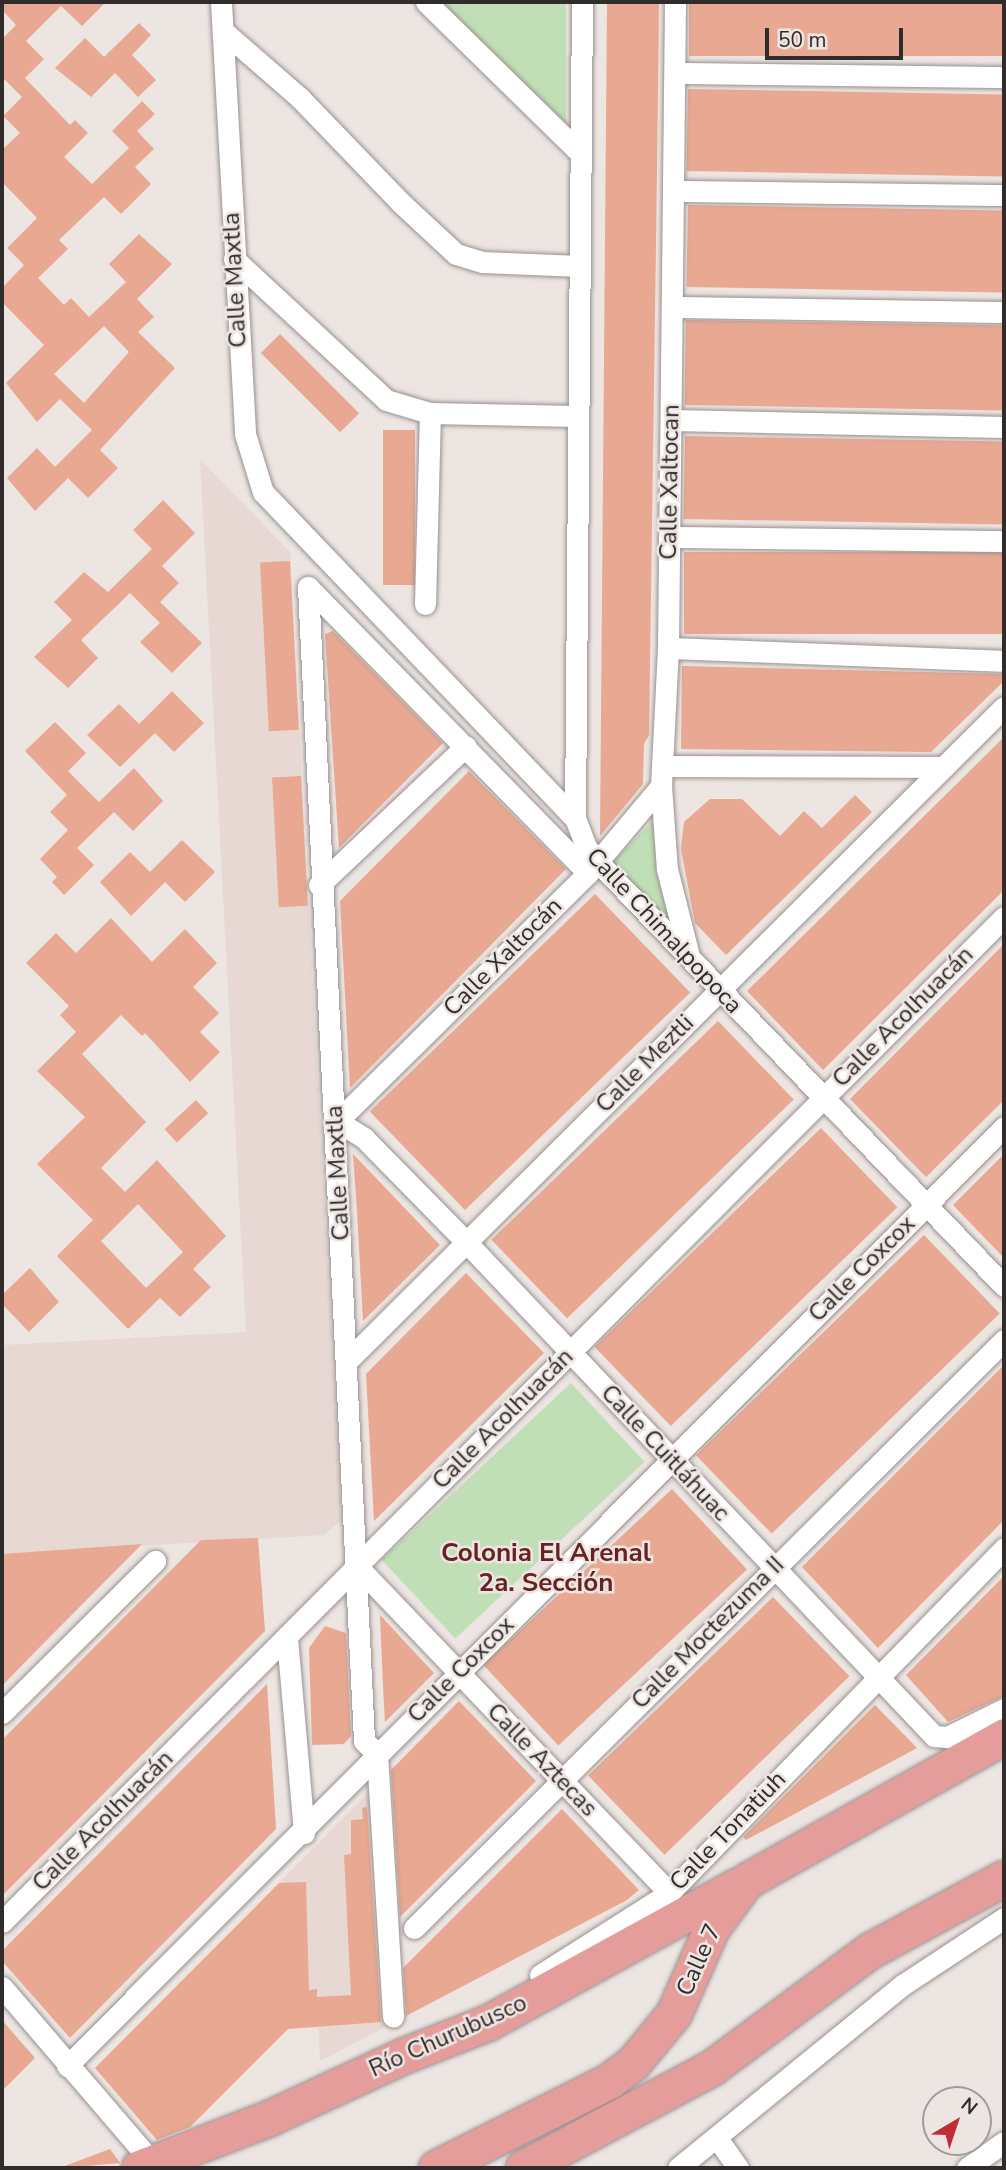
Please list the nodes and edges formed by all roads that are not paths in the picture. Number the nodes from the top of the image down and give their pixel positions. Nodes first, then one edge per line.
1 (221, 2) edge
2 (426, 2) edge
3 (582, 2) edge
4 (675, 2) edge
5 (223, 31) junction
6 (675, 73) junction
7 (1004, 77) edge
8 (580, 152) junction
9 (675, 191) junction
10 (1004, 195) edge
11 (234, 260) junction
12 (580, 266) junction
13 (673, 307) junction
14 (1004, 313) edge
15 (430, 413) junction
16 (576, 416) junction
17 (672, 419) junction
18 (1004, 427) edge
19 (668, 537) junction
20 (306, 538) joint
21 (1004, 541) edge
22 (425, 604) dead end
23 (668, 648) junction
24 (1004, 661) edge
25 (1004, 707) edge
26 (466, 746) junction
27 (944, 768) junction
28 (663, 776) junction
29 (575, 818) junction
30 (593, 867) junction
31 (319, 885) junction
32 (1004, 916) edge
33 (690, 957) junction
34 (718, 990) junction
35 (822, 1098) junction
36 (337, 1121) junction
37 (1004, 1127) edge
38 (926, 1203) junction
39 (468, 1244) junction
40 (1004, 1286) edge
41 (1004, 1340) edge
42 (570, 1352) junction
43 (346, 1362) junction
44 (672, 1462) junction
45 (1004, 1548) edge
46 (155, 1561) dead end
47 (356, 1566) junction
48 (774, 1567) junction
49 (287, 1638) junction
50 (459, 1672) junction
51 (878, 1675) junction
52 (1004, 1709) edge
53 (2, 1713) edge
54 (1004, 1736) edge
55 (377, 1754) junction
56 (562, 1779) junction
57 (304, 1833) junction
58 (1004, 1878) edge
59 (746, 1881) junction
60 (669, 1893) junction
61 (1004, 1918) edge
62 (2, 1922) edge
63 (414, 1928) dead end
64 (2, 1987) edge
65 (393, 2017) dead end
66 (405, 2055) junction
67 (68, 2066) junction
68 (717, 2138) junction
69 (1004, 2142) edge
70 (146, 2166) edge
71 (436, 2168) edge
72 (523, 2168) edge
73 (678, 2168) edge
74 (738, 2168) edge
75 (967, 2168) edge

1 - 5 street, Calle Maxtla
2 - 8 street
3 - 8 street
4 - 6 street, Calle Xaltocan
5 - 11 street, Calle Maxtla
5 - 12 street
6 - 7 street
6 - 9 street, Calle Xaltocan
8 - 12 street
9 - 10 street
9 - 13 street, Calle Xaltocan
11 - 15 street
11 - 20 street, Calle Maxtla
12 - 16 street
13 - 14 street
13 - 17 street, Calle Xaltocan
15 - 16 street
15 - 22 street
16 - 29 street
17 - 18 street
17 - 19 street, Calle Xaltocan
19 - 21 street
19 - 23 street, Calle Xaltocan
20 - 29 street, Calle Chimalpopoca
23 - 24 street
23 - 28 street, Calle Xaltocan
25 - 27 street, Calle Meztli
26 - 30 street
26 - 31 street
26 - 31 street, Calle Maxtla
27 - 28 street
27 - 34 street, Calle Meztli
28 - 30 street, Calle Xaltocán
28 - 33 street, Calle Xaltocan
29 - 30 street, Calle Chimalpopoca
30 - 33 street, Calle Chimalpopoca
30 - 36 street, Calle Xaltocán
31 - 36 street, Calle Maxtla
32 - 35 street, Calle Acolhuacán
33 - 34 street, Calle Chimalpopoca
34 - 35 street, Calle Chimalpopoca
34 - 39 street, Calle Meztli
35 - 38 street, Calle Chimalpopoca
35 - 42 street, Calle Acolhuacán
36 - 39 street, Calle Cuitláhuac
36 - 43 street, Calle Maxtla
37 - 38 street, Calle Coxcox
38 - 40 street, Calle Chimalpopoca
38 - 44 street, Calle Coxcox
39 - 42 street, Calle Cuitláhuac
39 - 43 street, Calle Meztli
41 - 48 street, Calle Moctezuma II
42 - 44 street, Calle Cuitláhuac
42 - 47 street, Calle Acolhuacán
43 - 47 street, Calle Maxtla
44 - 48 street, Calle Cuitláhuac
44 - 50 street, Calle Coxcox
45 - 51 street, Calle Tonatiuh
46 - 53 street
47 - 49 street, Calle Acolhuacán
47 - 50 street, Calle Aztecas
47 - 55 street, Calle Maxtla
48 - 51 street, Calle Cuitláhuac
48 - 56 street, Calle Moctezuma II
49 - 57 street
49 - 62 street, Calle Acolhuacán
50 - 55 street, Calle Coxcox
50 - 56 street, Calle Aztecas
51 - 52 street, Calle Cuitláhuac
51 - 60 street, Calle Tonatiuh
54 - 59 main road, Calle 7
55 - 57 street, Calle Coxcox
55 - 65 street
56 - 60 street, Calle Aztecas
56 - 63 street, Calle Moctezuma II
57 - 67 street, Calle Coxcox
58 - 72 main road
59 - 66 main road, Río Churubusco
59 - 71 main road, Calle 7
60 - 66 street, Calle Tonatiuh
61 - 68 street
64 - 67 street
66 - 70 main road, Río Churubusco
67 - 70 street
68 - 73 street
68 - 74 street
69 - 75 street

